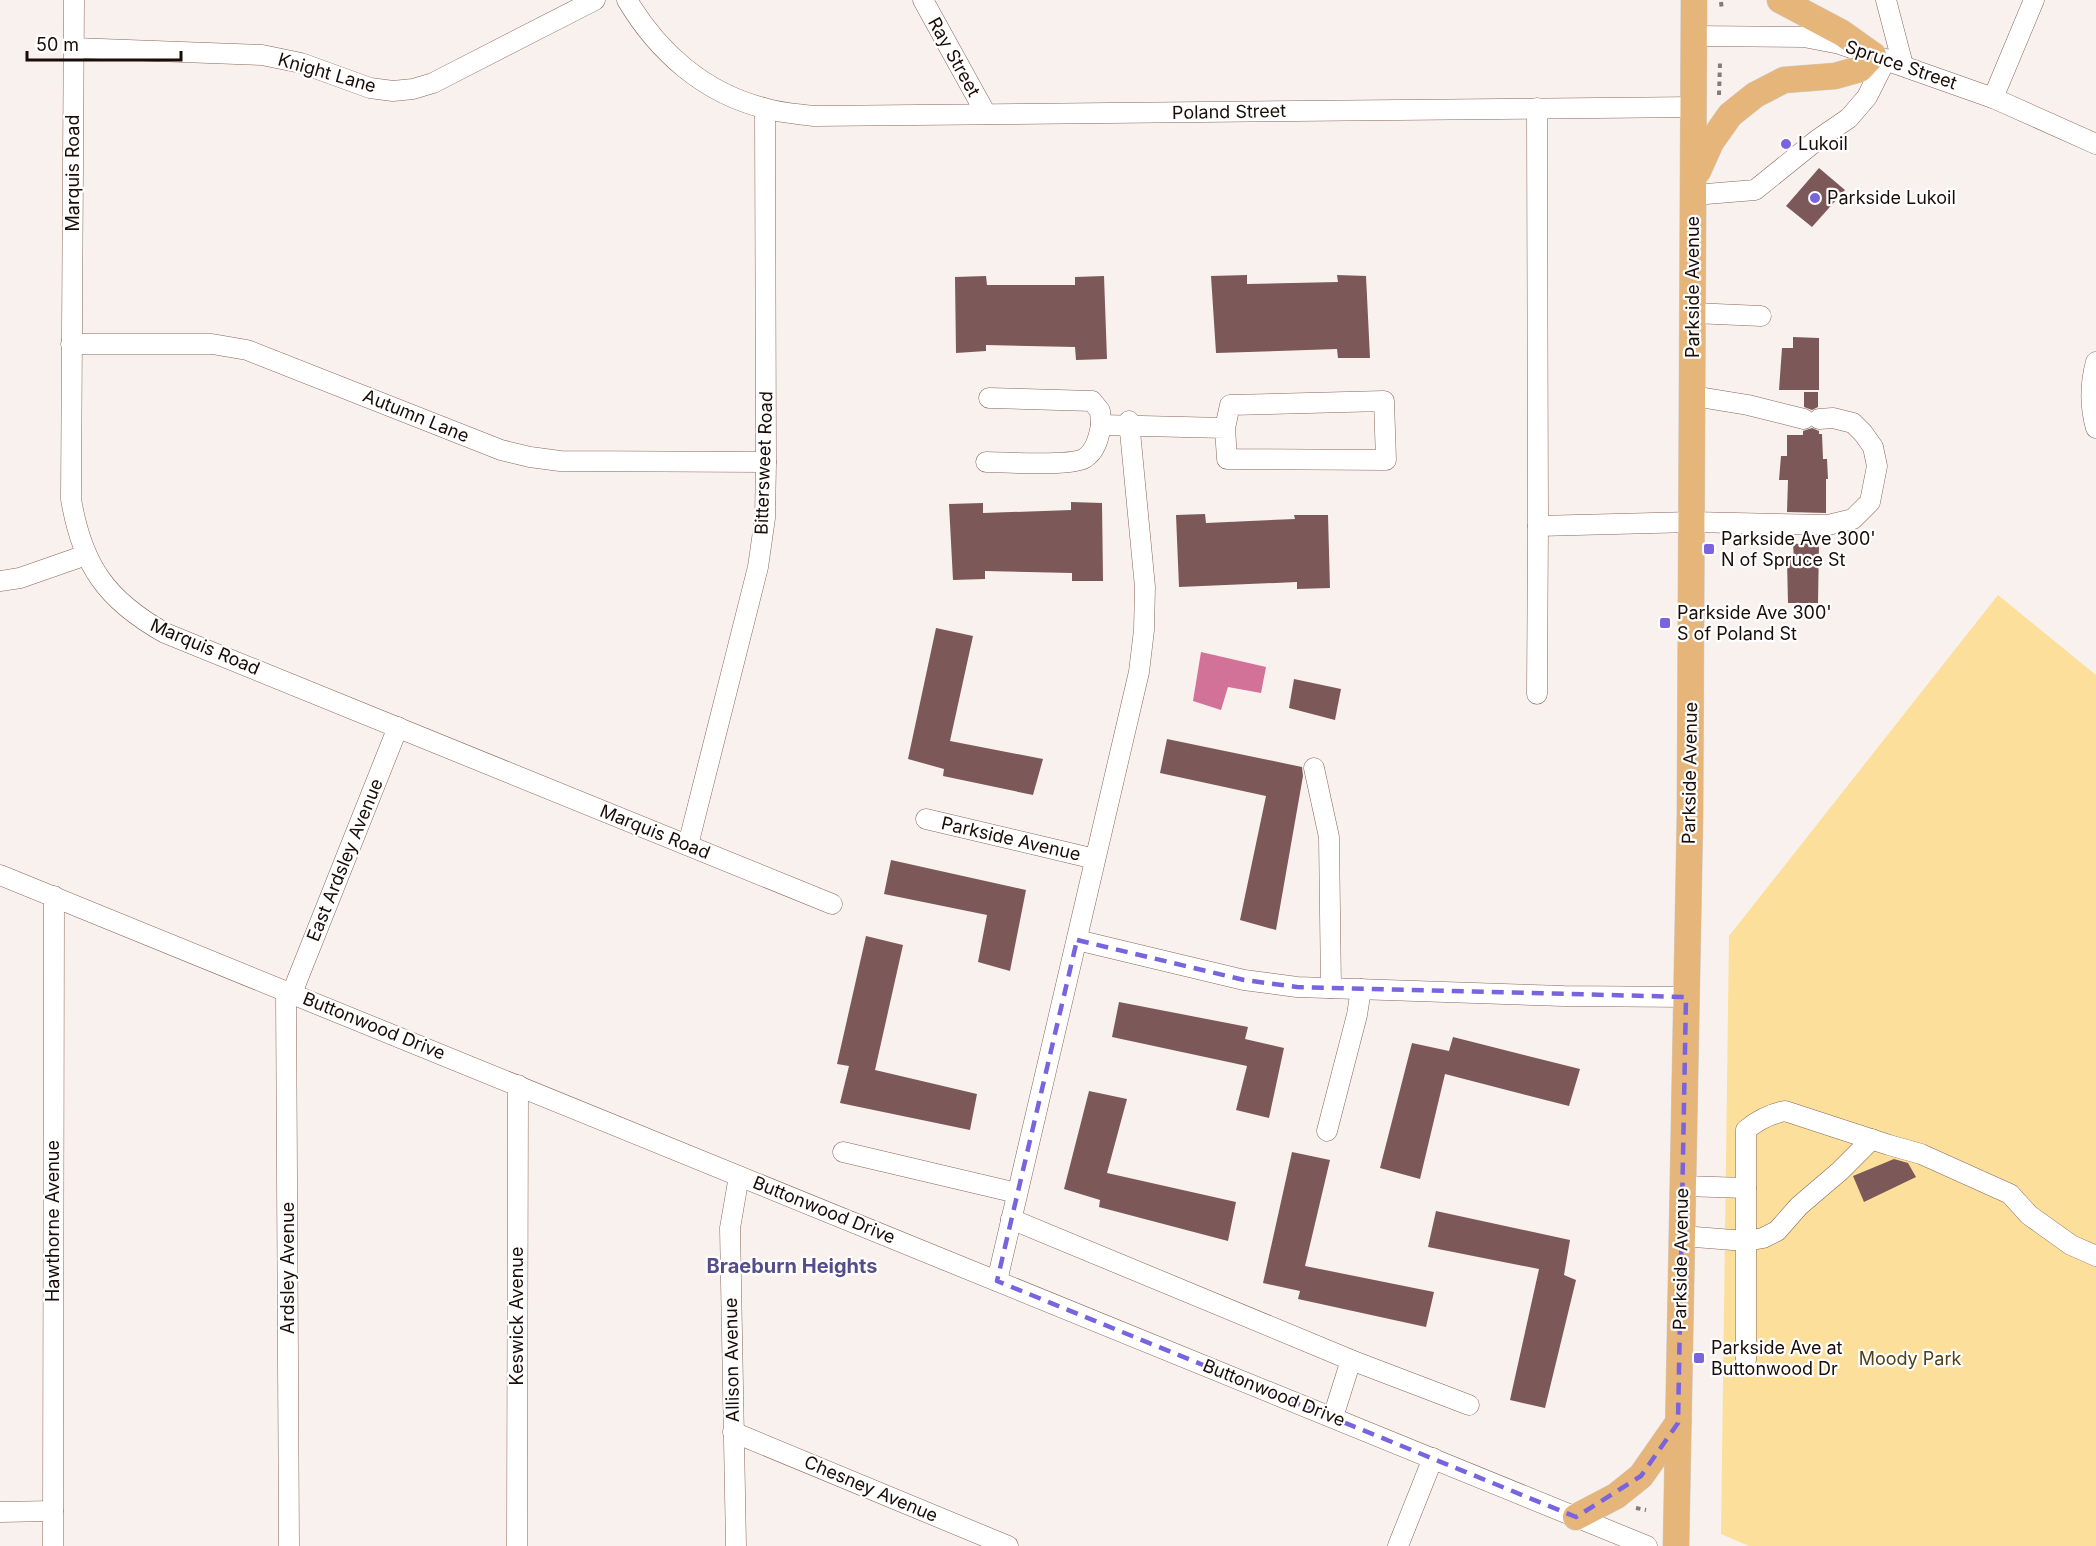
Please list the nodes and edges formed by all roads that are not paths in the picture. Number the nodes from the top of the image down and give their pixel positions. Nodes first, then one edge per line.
1 (74, 0) edge
2 (595, 0) edge
3 (627, 0) edge
4 (923, 0) edge
5 (1694, 0) edge
6 (1780, 0) edge
7 (1886, 0) edge
8 (2034, 0) edge
9 (1694, 36) junction
10 (74, 48) junction
11 (1887, 60) junction
12 (1993, 98) junction
13 (1706, 107) junction
14 (1537, 108) junction
15 (765, 109) junction
16 (986, 114) junction
17 (2096, 144) edge
18 (1694, 187) junction
19 (1693, 313) junction
20 (1761, 316) dead end
21 (71, 344) junction
22 (2096, 362) edge
23 (1693, 396) junction
24 (989, 398) dead end
25 (1130, 424) junction
26 (1101, 425) junction
27 (1225, 428) junction
28 (2096, 428) edge
29 (766, 462) junction
30 (986, 462) dead end
31 (1692, 522) junction
32 (1538, 526) junction
33 (86, 555) junction
34 (0, 581) edge
35 (1537, 694) dead end
36 (398, 727) junction
37 (1314, 768) dead end
38 (926, 819) dead end
39 (688, 845) junction
40 (1095, 859) junction
41 (0, 874) edge
42 (54, 896) junction
43 (832, 904) dead end
44 (1077, 940) junction
45 (1331, 988) junction
46 (1361, 989) junction
47 (289, 992) junction
48 (1686, 997) junction
49 (518, 1085) junction
50 (1327, 1131) dead end
51 (1872, 1139) junction
52 (843, 1152) dead end
53 (739, 1176) junction
54 (1683, 1186) junction
55 (1746, 1188) junction
56 (1017, 1193) junction
57 (1011, 1219) junction
58 (1682, 1236) junction
59 (1746, 1241) junction
60 (2096, 1256) edge
61 (997, 1281) junction
62 (1351, 1360) junction
63 (1746, 1360) dead end
64 (1469, 1405) dead end
65 (1333, 1417) junction
66 (1678, 1424) junction
67 (734, 1432) junction
68 (1433, 1458) junction
69 (53, 1511) junction
70 (0, 1512) edge
71 (1576, 1517) junction
72 (970, 1538) edge
73 (53, 1546) edge
74 (289, 1546) edge
75 (517, 1546) edge
76 (736, 1546) edge
77 (1008, 1546) edge
78 (1398, 1546) edge
79 (1647, 1546) edge
80 (1676, 1546) edge

1 - 10 street, Marquis Road
2 - 10 street, Knight Lane
3 - 15 street, Poland Street
4 - 16 street, Ray Street
5 - 9 main road, Parkside Avenue
6 - 11 main road
7 - 11 street
8 - 12 street
9 - 11 street, Spruce Street
9 - 13 main road, Parkside Avenue
10 - 21 street, Marquis Road
11 - 12 street, Spruce Street
11 - 18 street
11 - 18 main road
12 - 17 street, Spruce Street
13 - 14 street, Poland Street
13 - 18 main road, Parkside Avenue
14 - 16 street, Poland Street
14 - 32 street
15 - 16 street, Poland Street
15 - 29 street, Bittersweet Road
18 - 19 main road, Parkside Avenue
19 - 20 street
19 - 23 main road, Parkside Avenue
21 - 29 street, Autumn Lane
21 - 33 street, Marquis Road
22 - 28 street
23 - 31 main road, Parkside Avenue
23 - 31 street
24 - 26 street
25 - 26 street
25 - 27 street
25 - 40 street
26 - 30 street
27 - 27 street
29 - 39 street, Bittersweet Road
31 - 32 street
31 - 48 main road, Parkside Avenue
32 - 35 street
33 - 34 street
33 - 36 street, Marquis Road
36 - 39 street, Marquis Road
36 - 47 street, East Ardsley Avenue
37 - 45 street
38 - 40 street, Parkside Avenue
39 - 43 street, Marquis Road
40 - 44 street
41 - 42 street, Buttonwood Drive
42 - 47 street, Buttonwood Drive
42 - 69 street, Hawthorne Avenue
44 - 45 street
44 - 56 street
45 - 46 street
46 - 48 street
46 - 50 street
47 - 49 street, Buttonwood Drive
47 - 74 street, Ardsley Avenue
48 - 54 main road, Parkside Avenue
49 - 53 street, Buttonwood Drive
49 - 75 street, Keswick Avenue
51 - 55 street
51 - 59 street
51 - 60 street
52 - 56 street
53 - 61 street, Buttonwood Drive
53 - 67 street, Allison Avenue
54 - 55 street
54 - 58 main road, Parkside Avenue
55 - 59 street
56 - 57 street
57 - 61 street
57 - 62 street
58 - 59 street
58 - 66 main road, Parkside Avenue
59 - 63 street
61 - 65 street, Buttonwood Drive
62 - 64 street
62 - 65 street
65 - 68 street, Buttonwood Drive
66 - 71 main road
66 - 80 main road, Parkside Avenue
67 - 72 street, Chesney Avenue
67 - 76 street, Allison Avenue
68 - 71 street, Buttonwood Drive
68 - 78 street
69 - 70 street
69 - 73 street, Hawthorne Avenue
71 - 79 street, Buttonwood Drive
72 - 77 street, Chesney Avenue

